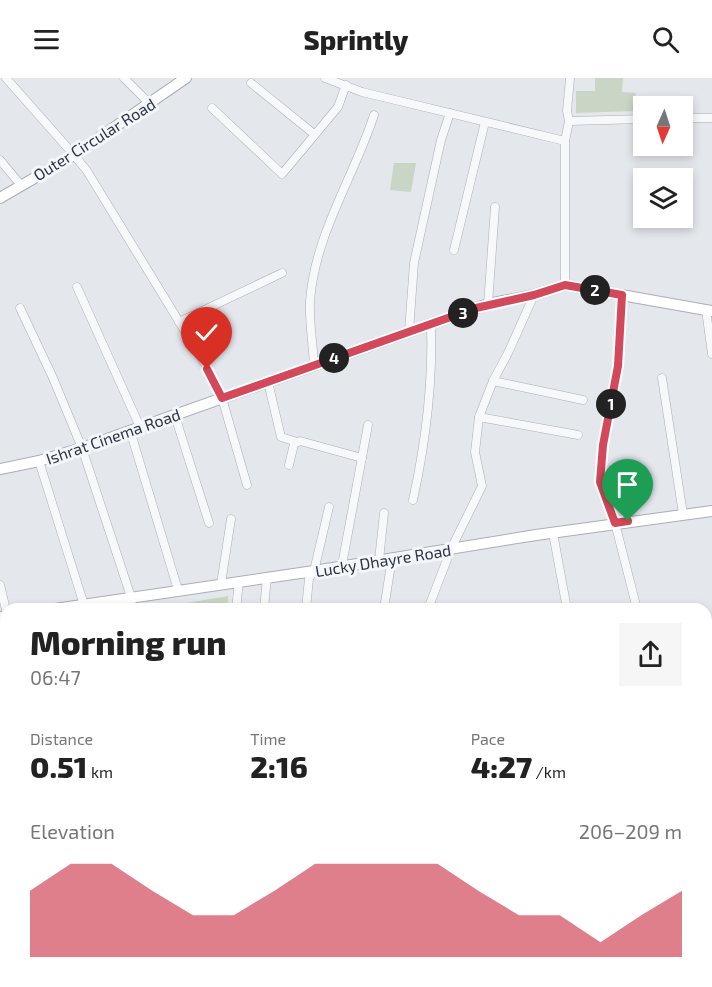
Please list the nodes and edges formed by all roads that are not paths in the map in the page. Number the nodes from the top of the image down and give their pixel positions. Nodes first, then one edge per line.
1 (6, 78) edge
2 (124, 78) edge
3 (186, 78) edge
4 (325, 78) edge
5 (570, 78) edge
6 (251, 83) dead end
7 (346, 85) junction
8 (150, 104) junction
9 (212, 108) dead end
10 (450, 113) junction
11 (374, 115) dead end
12 (693, 118) edge
13 (712, 118) edge
14 (633, 119) edge
15 (569, 121) junction
16 (485, 122) junction
17 (314, 134) junction
18 (565, 141) junction
19 (74, 155) junction
20 (0, 160) edge
21 (20, 184) junction
22 (0, 198) edge
23 (495, 207) dead end
24 (454, 250) dead end
25 (282, 273) dead end
26 (565, 285) junction
27 (76, 287) dead end
28 (534, 295) junction
29 (622, 295) junction
30 (488, 304) junction
31 (21, 308) dead end
32 (709, 311) edge
33 (179, 322) junction
34 (430, 324) junction
35 (409, 332) junction
36 (712, 354) edge
37 (314, 365) junction
38 (662, 378) dead end
39 (493, 381) junction
40 (268, 382) junction
41 (222, 398) junction
42 (583, 400) dead end
43 (175, 416) junction
44 (479, 417) junction
45 (368, 425) dead end
46 (135, 429) junction
47 (578, 435) dead end
48 (297, 442) junction
49 (82, 448) junction
50 (362, 458) junction
51 (39, 461) junction
52 (289, 465) dead end
53 (0, 469) edge
54 (248, 485) dead end
55 (413, 500) dead end
56 (329, 507) dead end
57 (712, 511) edge
58 (384, 513) dead end
59 (683, 514) junction
60 (231, 519) dead end
61 (209, 523) dead end
62 (615, 523) junction
63 (552, 532) junction
64 (452, 549) junction
65 (392, 558) junction
66 (379, 560) junction
67 (342, 565) junction
68 (314, 571) junction
69 (267, 577) junction
70 (239, 581) junction
71 (221, 584) junction
72 (0, 585) edge
73 (178, 590) junction
74 (4, 603) edge
75 (84, 603) edge
76 (132, 603) edge
77 (237, 603) edge
78 (265, 603) edge
79 (307, 603) edge
80 (385, 603) edge
81 (430, 603) edge
82 (566, 603) edge
83 (635, 603) edge

1 - 19 street
2 - 8 street
3 - 8 main road, Outer Circular Road
4 - 7 street
5 - 15 street
6 - 17 street
7 - 10 street
7 - 17 street
8 - 19 main road, Outer Circular Road
9 - 17 street
10 - 16 street
10 - 35 street
11 - 37 street
12 - 13 street
14 - 15 street
15 - 18 street
16 - 18 street
16 - 24 street
18 - 26 street
19 - 21 main road, Outer Circular Road
19 - 33 street
20 - 21 street
21 - 22 main road, Outer Circular Road
23 - 30 street
25 - 33 street
26 - 28 main road, Ishrat Cinema Road
26 - 29 main road
27 - 46 street
28 - 30 main road, Ishrat Cinema Road
28 - 39 street
29 - 32 main road
29 - 62 street
30 - 34 main road, Ishrat Cinema Road
31 - 49 street
32 - 36 street
33 - 41 street
34 - 35 main road, Ishrat Cinema Road
34 - 55 street
35 - 37 main road, Ishrat Cinema Road
37 - 40 main road, Ishrat Cinema Road
38 - 59 street
39 - 42 street
39 - 44 street
40 - 41 main road, Ishrat Cinema Road
40 - 48 street
41 - 43 main road, Ishrat Cinema Road
41 - 54 street
43 - 46 main road, Ishrat Cinema Road
43 - 61 street
44 - 47 street
44 - 64 street
45 - 50 street
46 - 49 main road, Ishrat Cinema Road
46 - 73 street
48 - 50 street
48 - 52 street
49 - 51 main road, Ishrat Cinema Road
49 - 76 street
50 - 67 street
51 - 53 main road, Ishrat Cinema Road
51 - 75 street
56 - 68 street
57 - 59 main road, Lucky Dhayre Road
58 - 66 street
59 - 62 main road, Lucky Dhayre Road
60 - 71 street
62 - 63 main road, Lucky Dhayre Road
62 - 83 street
63 - 64 main road, Lucky Dhayre Road
63 - 82 street
64 - 65 main road, Lucky Dhayre Road
64 - 81 street
65 - 66 main road, Lucky Dhayre Road
65 - 80 street
66 - 67 main road, Lucky Dhayre Road
67 - 68 main road, Lucky Dhayre Road
68 - 69 main road, Lucky Dhayre Road
68 - 79 street
69 - 70 main road, Lucky Dhayre Road
69 - 78 street
70 - 71 main road, Lucky Dhayre Road
70 - 77 street
71 - 73 main road, Lucky Dhayre Road
72 - 74 street
73 - 76 main road, Lucky Dhayre Road

